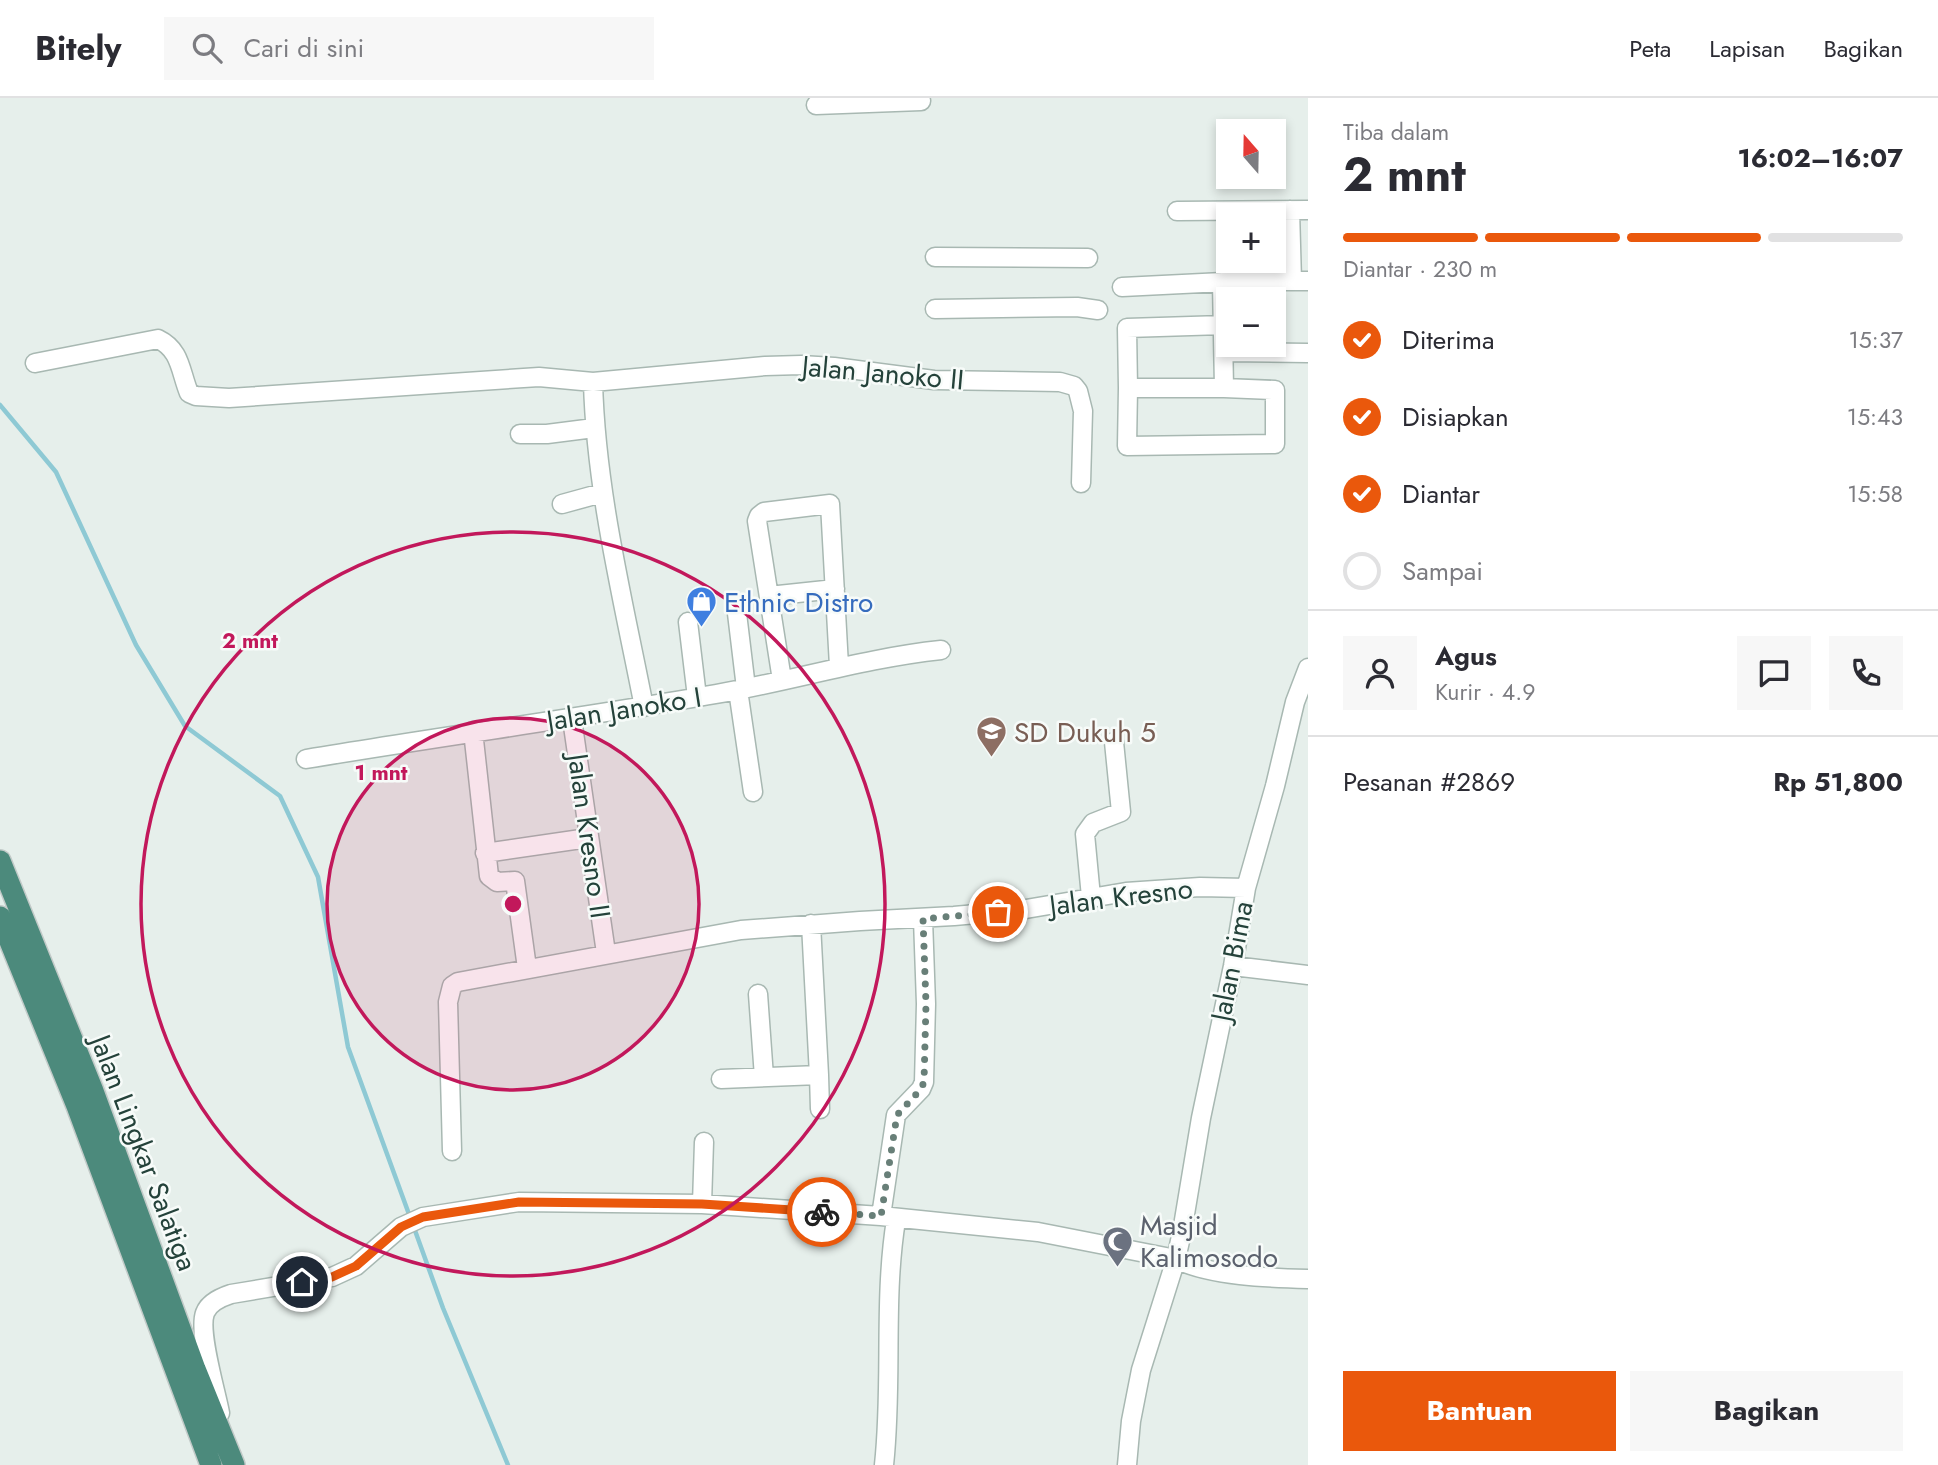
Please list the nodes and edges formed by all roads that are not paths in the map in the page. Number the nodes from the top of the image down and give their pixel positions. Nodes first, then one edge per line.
1 (921, 101) dead end
2 (816, 105) dead end
3 (1299, 210) edge
4 (1177, 211) dead end
5 (935, 257) dead end
6 (1088, 258) dead end
7 (1300, 281) edge
8 (1222, 282) junction
9 (1122, 287) dead end
10 (1222, 287) edge
11 (935, 309) dead end
12 (1098, 310) dead end
13 (1216, 325) edge
14 (1286, 353) edge
15 (1308, 353) edge
16 (1224, 357) edge
17 (35, 363) dead end
18 (593, 382) junction
19 (1128, 388) junction
20 (1224, 388) junction
21 (594, 428) junction
22 (520, 434) dead end
23 (1081, 483) dead end
24 (602, 494) junction
25 (562, 504) dead end
26 (835, 589) junction
27 (769, 596) junction
28 (736, 605) dead end
29 (688, 622) dead end
30 (941, 650) dead end
31 (839, 666) junction
32 (1308, 668) edge
33 (782, 680) junction
34 (742, 689) junction
35 (697, 697) junction
36 (644, 707) junction
37 (572, 719) junction
38 (1299, 724) edge
39 (473, 731) junction
40 (1114, 741) dead end
41 (306, 759) dead end
42 (753, 792) dead end
43 (588, 838) junction
44 (485, 853) junction
45 (0, 861) edge
46 (1246, 888) junction
47 (1091, 897) junction
48 (0, 917) edge
49 (923, 919) junction
50 (811, 924) junction
51 (606, 953) junction
52 (1233, 966) junction
53 (527, 968) junction
54 (1308, 975) edge
55 (758, 994) dead end
56 (819, 1075) junction
57 (764, 1077) junction
58 (721, 1079) dead end
59 (820, 1109) dead end
60 (704, 1142) dead end
61 (452, 1151) dead end
62 (702, 1204) junction
63 (889, 1218) junction
64 (1176, 1259) junction
65 (1308, 1279) edge
66 (212, 1450) edge
67 (234, 1465) edge
68 (884, 1465) edge
69 (1127, 1465) edge

1 - 2 street
3 - 4 street
3 - 7 street
5 - 6 street
7 - 8 street
8 - 9 street
8 - 10 street
11 - 12 street
13 - 19 street
14 - 15 street
16 - 20 street
17 - 18 street
18 - 21 street
18 - 23 street, Jalan Janoko II
19 - 20 street
19 - 20 street
21 - 22 street
21 - 24 street
24 - 25 street
24 - 36 street
26 - 27 street
26 - 27 street
26 - 31 street
27 - 33 street
28 - 34 street
29 - 35 street
30 - 31 street, Jalan Janoko I
31 - 33 street, Jalan Janoko I
32 - 38 street, Jalan Bima
33 - 34 street, Jalan Janoko I
34 - 35 street, Jalan Janoko I
34 - 42 street
35 - 36 street, Jalan Janoko I
36 - 37 street, Jalan Janoko I
37 - 39 street, Jalan Janoko I
37 - 43 street, Jalan Kresno II
38 - 46 street, Jalan Bima
39 - 41 street, Jalan Janoko I
39 - 44 street
40 - 47 street
43 - 44 street
43 - 51 street, Jalan Kresno II
44 - 53 street
45 - 66 highway, Jalan Lingkar Salatiga
46 - 47 street, Jalan Kresno
46 - 52 street, Jalan Bima
47 - 49 street, Jalan Kresno
48 - 66 highway, Jalan Lingkar Salatiga
49 - 50 street, Jalan Kresno
49 - 63 street
50 - 51 street, Jalan Kresno
50 - 56 street
51 - 53 street, Jalan Kresno
52 - 54 street
52 - 64 street, Jalan Bima
53 - 61 street, Jalan Kresno
55 - 57 street
56 - 57 street
56 - 59 street
57 - 58 street
60 - 62 street
62 - 63 street
62 - 66 street
63 - 64 street
63 - 68 street
64 - 65 street
64 - 69 street, Jalan Bima
66 - 67 highway, Jalan Lingkar Salatiga

